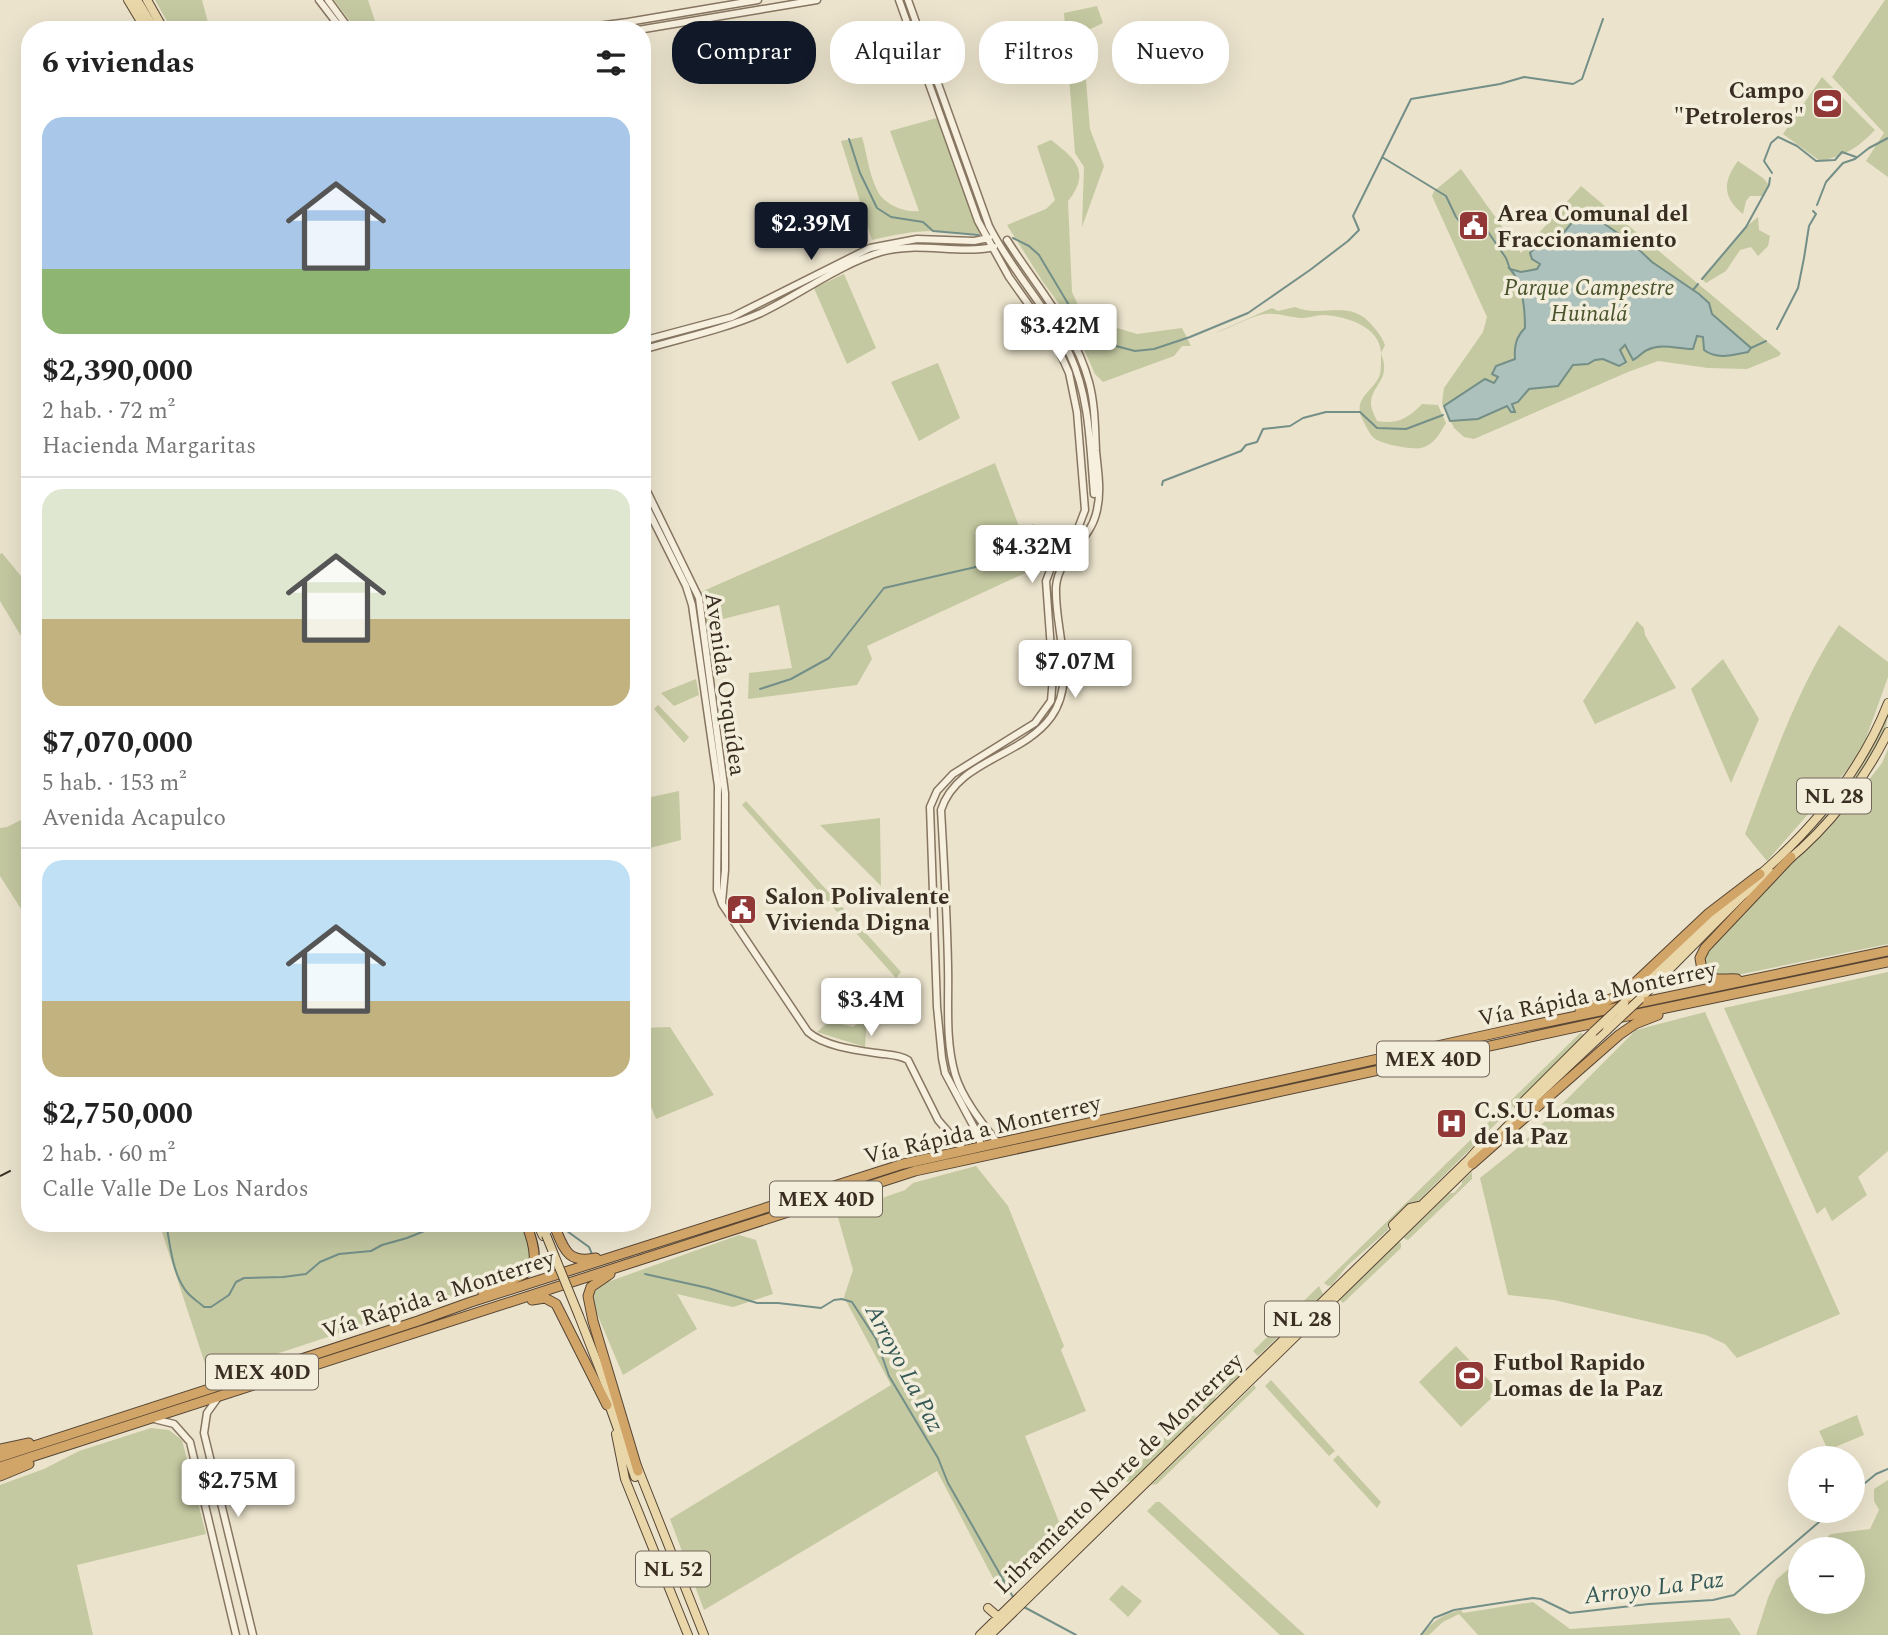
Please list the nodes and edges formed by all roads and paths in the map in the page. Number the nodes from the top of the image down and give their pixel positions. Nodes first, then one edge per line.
1 (128, 0) edge
2 (137, 0) edge
3 (150, 0) edge
4 (319, 0) edge
5 (328, 0) edge
6 (758, 0) edge
7 (817, 0) edge
8 (899, 0) edge
9 (908, 0) edge
10 (141, 21) edge
11 (150, 21) edge
12 (162, 21) edge
13 (335, 21) edge
14 (343, 21) edge
15 (634, 21) edge
16 (651, 28) edge
17 (994, 236) junction
18 (986, 240) junction
19 (1007, 240) dead end
20 (999, 245) junction
21 (991, 248) junction
22 (651, 339) edge
23 (651, 348) edge
24 (1094, 494) dead end
25 (651, 499) edge
26 (651, 516) edge
27 (1888, 703) edge
28 (1888, 732) edge
29 (1791, 858) junction
30 (1760, 874) junction
31 (722, 904) junction
32 (1888, 951) edge
33 (1888, 962) edge
34 (1745, 981) junction
35 (1632, 1002) junction
36 (1674, 1007) junction
37 (1514, 1029) junction
38 (985, 1127) junction
39 (976, 1130) junction
40 (997, 1142) junction
41 (981, 1145) junction
42 (963, 1149) junction
43 (1472, 1164) junction
44 (1399, 1231) junction
45 (529, 1232) edge
46 (542, 1232) edge
47 (558, 1232) edge
48 (625, 1253) junction
49 (631, 1264) junction
50 (520, 1299) junction
51 (471, 1301) junction
52 (577, 1317) junction
53 (217, 1399) junction
54 (607, 1405) joint
55 (154, 1419) junction
56 (65, 1436) junction
57 (69, 1446) junction
58 (0, 1448) edge
59 (0, 1457) edge
60 (0, 1467) edge
61 (639, 1471) junction
62 (0, 1476) edge
63 (643, 1525) junction
64 (666, 1539) junction
65 (667, 1555) junction
66 (1019, 1606) junction
67 (998, 1611) junction
68 (682, 1622) junction
69 (700, 1633) edge
70 (236, 1635) edge
71 (253, 1635) edge
72 (688, 1635) edge
73 (981, 1635) edge
74 (988, 1635) edge

1 - 10 main road
2 - 11 main road
3 - 12 main road
4 - 13 street
5 - 14 street
6 - 15 street
7 - 16 street
8 - 18 street
9 - 17 street
17 - 18 street
17 - 20 street
18 - 21 street
18 - 22 street
19 - 38 street
20 - 21 street
20 - 24 street
21 - 23 street
21 - 39 street
25 - 31 street, Avenida Orquídea
26 - 31 street, Avenida Orquídea
27 - 30 main road, Libramiento Norte de Monterrey / NL 28
28 - 29 main road, NL 28
29 - 34 highway
29 - 35 main road, NL 28
30 - 35 main road, Libramiento Norte de Monterrey / NL 28
30 - 37 highway
31 - 42 street, Avenida Orquídea
32 - 34 highway, Vía Rápida a Monterrey / MEX 40D
33 - 36 highway, MEX 40D
34 - 35 highway, Vía Rápida a Monterrey / MEX 40D
35 - 37 highway, Vía Rápida a Monterrey / MEX 40D
35 - 43 main road, bridge
35 - 44 main road, Libramiento Norte de Monterrey / NL 28, bridge
36 - 43 highway
36 - 49 highway, MEX 40D
37 - 40 highway, Vía Rápida a Monterrey / MEX 40D
38 - 39 street
38 - 40 street
39 - 41 street
40 - 41 highway, Vía Rápida a Monterrey / MEX 40D
41 - 42 highway, Vía Rápida a Monterrey / MEX 40D
42 - 48 highway, Vía Rápida a Monterrey / MEX 40D
43 - 44 main road
44 - 66 main road
44 - 67 main road, Libramiento Norte de Monterrey / NL 28
45 - 51 highway
46 - 52 main road, bridge
47 - 48 highway
48 - 51 highway, Vía Rápida a Monterrey / MEX 40D
49 - 50 highway, MEX 40D
49 - 61 highway
50 - 53 highway, MEX 40D
50 - 54 highway
51 - 56 highway, Vía Rápida a Monterrey / MEX 40D
52 - 61 main road
52 - 65 main road, NL 52
53 - 55 highway, MEX 40D
53 - 71 street
54 - 63 main road
55 - 57 highway, MEX 40D
55 - 70 street
56 - 58 highway
56 - 59 highway, MEX 40D
57 - 60 highway, MEX 40D
57 - 62 highway
61 - 64 main road
63 - 65 main road
63 - 68 main road
64 - 65 main road
64 - 69 main road
65 - 69 main road, NL 52
66 - 67 main road
66 - 74 main road
67 - 73 main road, Libramiento Norte de Monterrey / NL 28
67 - 74 main road
68 - 69 main road
68 - 72 main road

